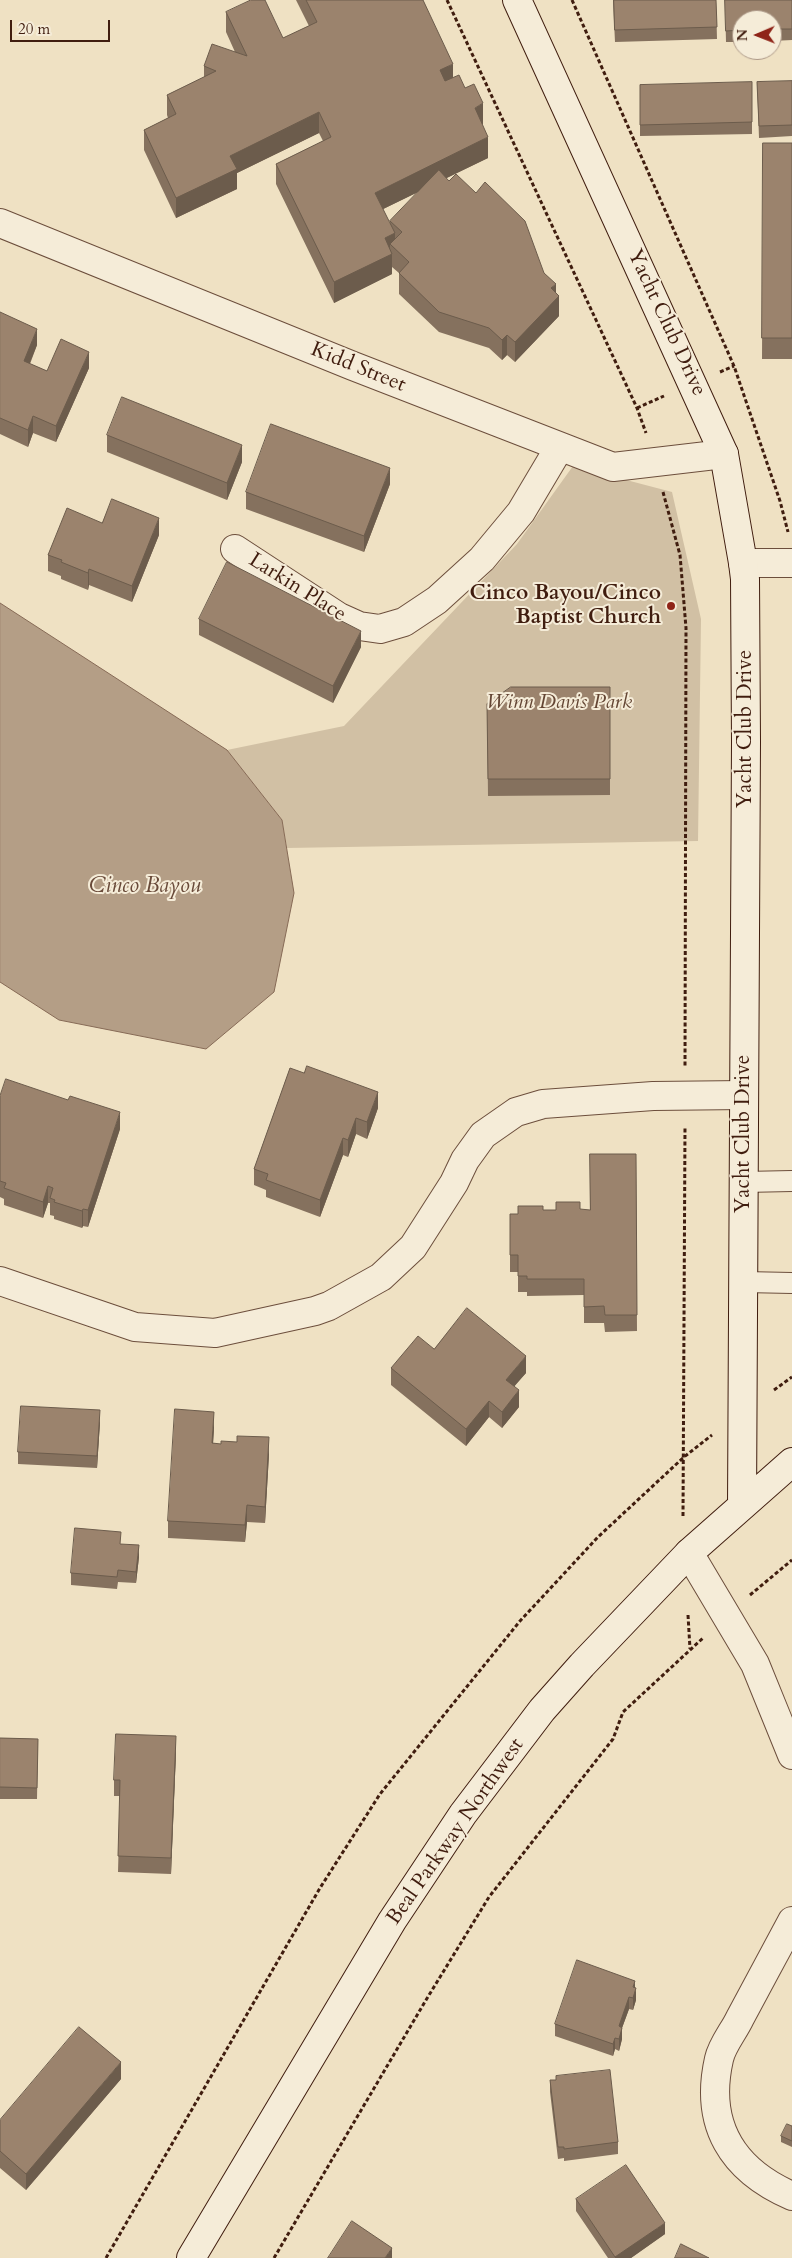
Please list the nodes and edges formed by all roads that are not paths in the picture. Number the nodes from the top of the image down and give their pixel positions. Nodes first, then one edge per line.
1 (517, 0) edge
2 (0, 223) edge
3 (559, 448) junction
4 (724, 454) junction
5 (235, 549) dead end
6 (791, 551) edge
7 (743, 563) junction
8 (744, 1095) junction
9 (792, 1181) edge
10 (744, 1182) junction
11 (0, 1282) edge
12 (744, 1282) junction
13 (792, 1284) edge
14 (792, 1462) edge
15 (742, 1505) junction
16 (686, 1556) junction
17 (792, 1755) edge
18 (792, 1920) edge
19 (792, 2196) edge
20 (191, 2258) edge

1 - 4 street, Yacht Club Drive
2 - 3 street, Kidd Street
3 - 4 street, Kidd Street
3 - 5 street, Larkin Place
4 - 7 street, Yacht Club Drive
6 - 7 street
7 - 8 street, Yacht Club Drive
8 - 10 street, Yacht Club Drive
8 - 11 street
9 - 10 lane
10 - 12 street, Yacht Club Drive
12 - 13 lane
12 - 15 street, Yacht Club Drive
14 - 15 street, Beal Parkway Northwest
15 - 16 street, Beal Parkway Northwest
16 - 17 street
16 - 20 street, Beal Parkway Northwest
18 - 19 street

